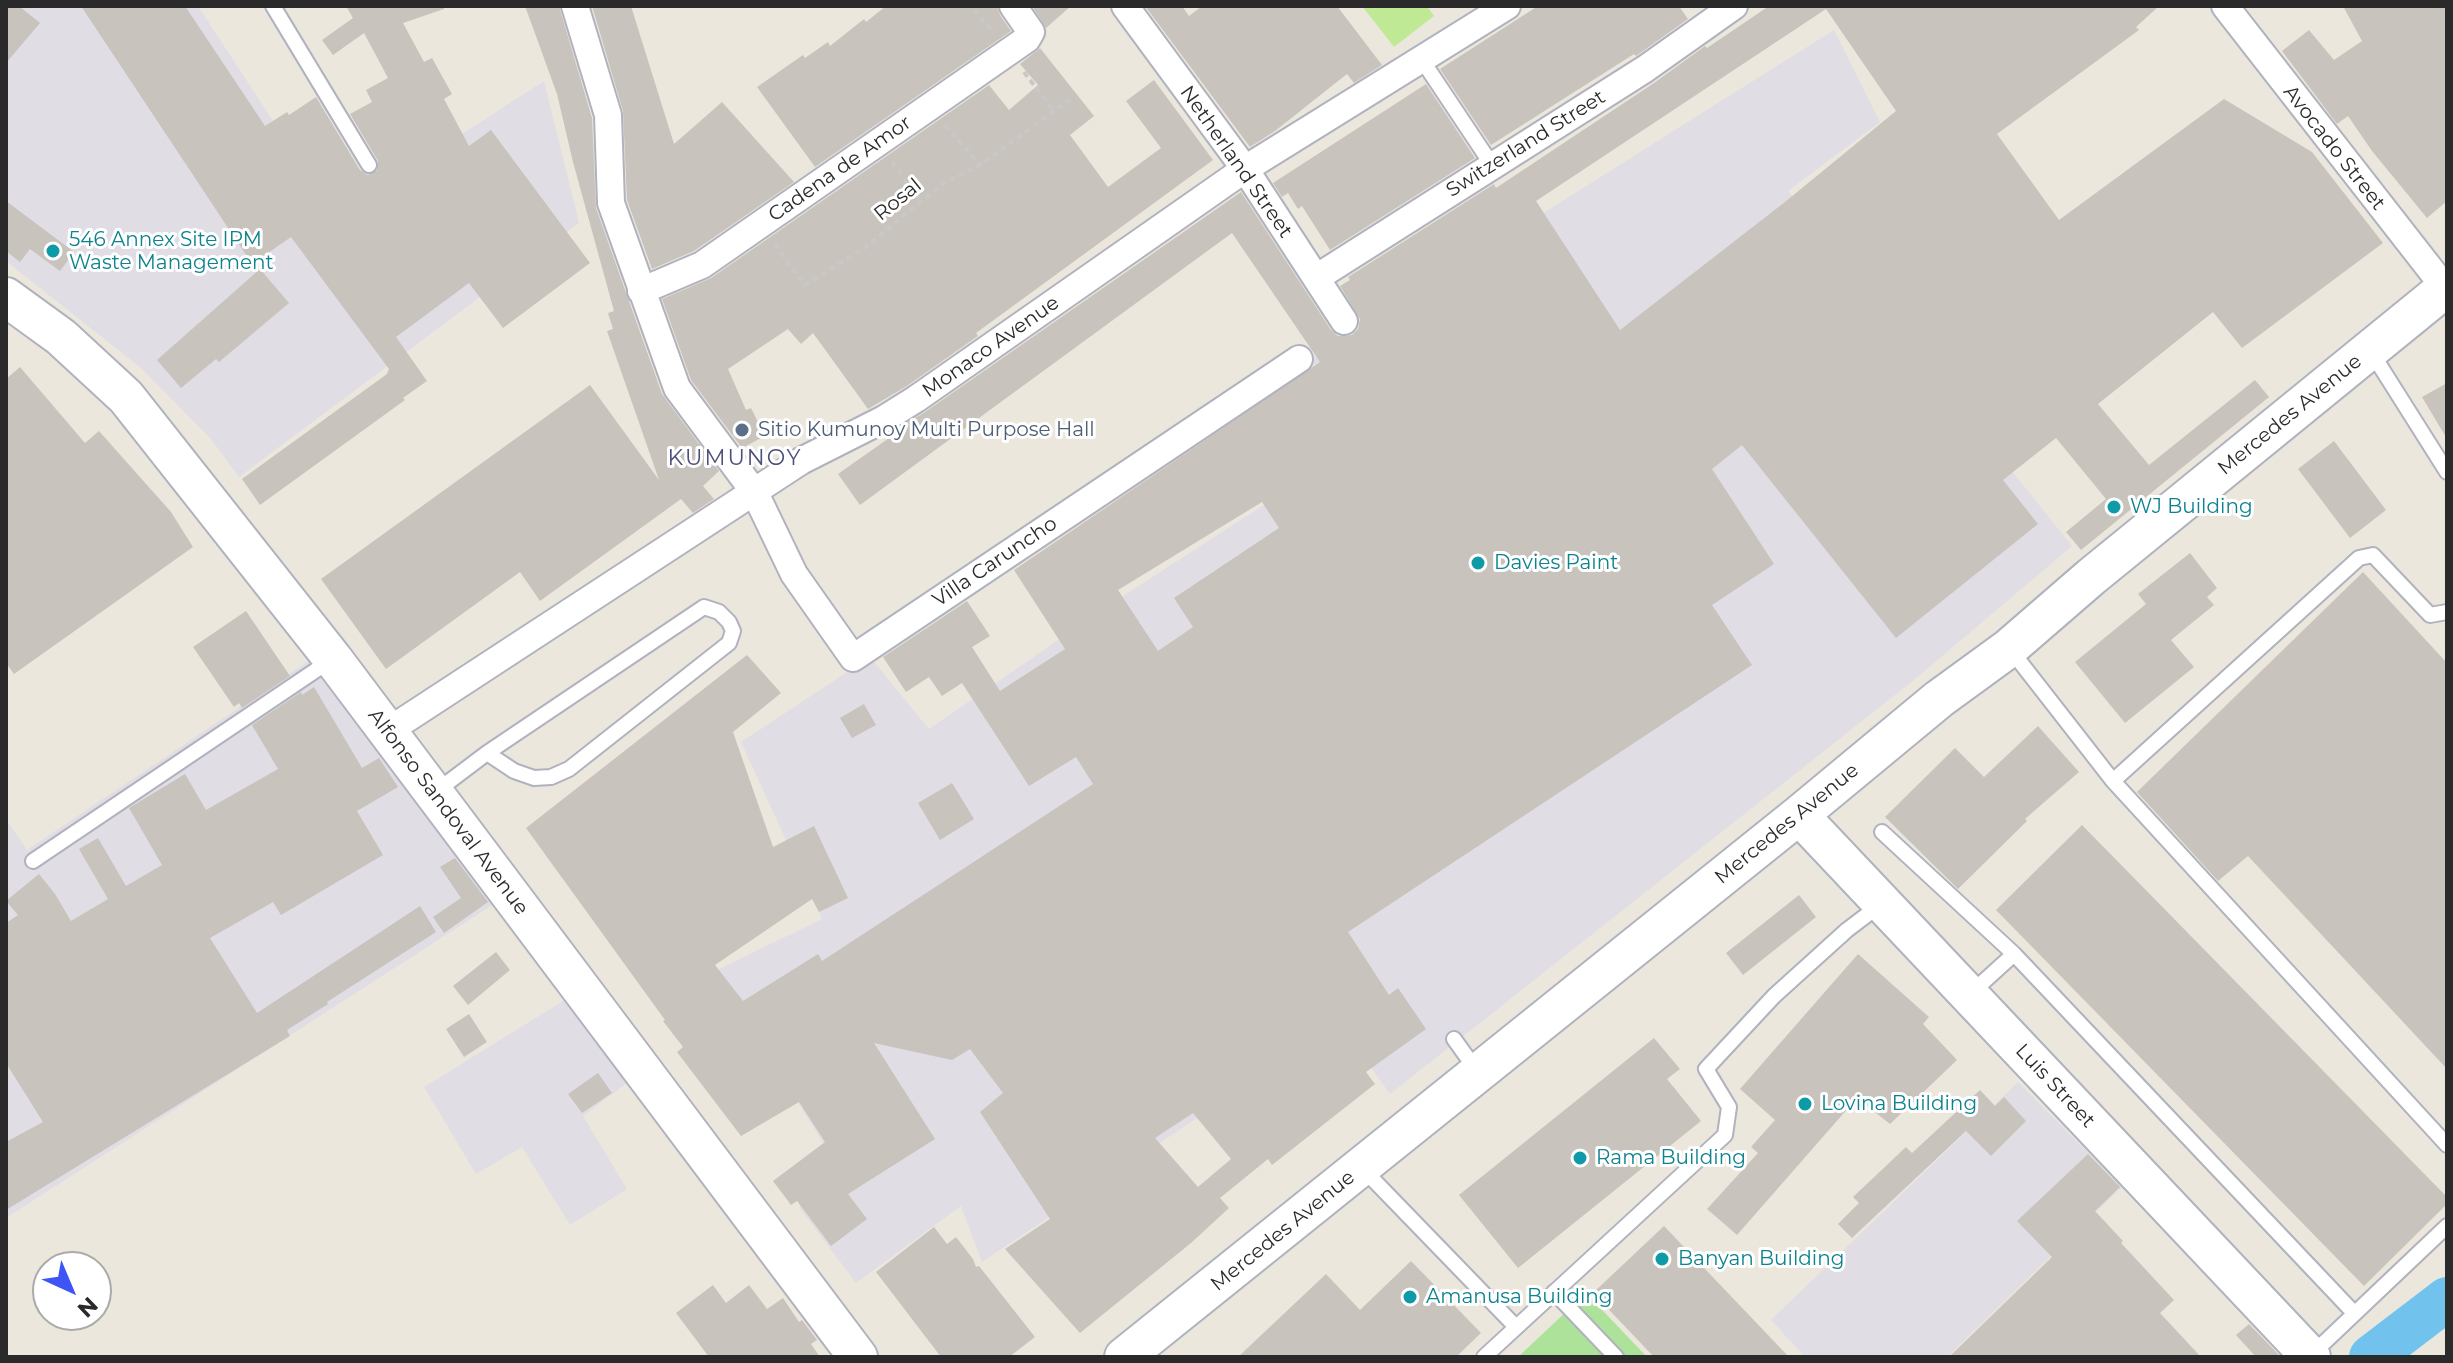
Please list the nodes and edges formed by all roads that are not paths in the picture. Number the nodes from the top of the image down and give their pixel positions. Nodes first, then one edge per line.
1 (273, 6) edge
2 (575, 6) edge
3 (1013, 6) edge
4 (1125, 6) edge
5 (1507, 6) edge
6 (1734, 6) edge
7 (2225, 6) edge
8 (1422, 60) junction
9 (369, 165) dead end
10 (1492, 165) junction
11 (1245, 169) junction
12 (1316, 278) junction
13 (2446, 288) edge
14 (641, 291) junction
15 (6, 297) edge
16 (1344, 321) dead end
17 (2370, 350) junction
18 (1299, 359) dead end
19 (2447, 472) edge
20 (755, 493) junction
21 (2447, 612) edge
22 (2009, 648) junction
23 (333, 659) junction
24 (388, 731) junction
25 (487, 753) junction
26 (2113, 781) junction
27 (434, 793) junction
28 (1799, 815) junction
29 (1882, 832) dead end
30 (33, 861) dead end
31 (1882, 903) junction
32 (2014, 954) junction
33 (1969, 994) junction
34 (1454, 1039) dead end
35 (1478, 1073) junction
36 (2447, 1145) edge
37 (1362, 1167) junction
38 (2447, 1226) edge
39 (1554, 1292) junction
40 (2354, 1313) junction
41 (1516, 1327) junction
42 (858, 1357) edge
43 (1124, 1357) edge
44 (1484, 1357) edge
45 (1616, 1357) edge
46 (2310, 1357) edge

1 - 9 lane
2 - 14 street
3 - 14 street, Cadena de Amor
4 - 11 street, Netherland Street
5 - 8 street, Monaco Avenue
6 - 10 street, Switzerland Street
7 - 13 street, Avocado Street
8 - 10 lane
8 - 11 street, Monaco Avenue
10 - 12 street, Switzerland Street
11 - 12 street, Netherland Street
11 - 20 street, Monaco Avenue
12 - 16 street, Netherland Street
13 - 17 main road, Mercedes Avenue
14 - 20 street
15 - 23 main road, Alfonso Sandoval Avenue
17 - 19 lane
17 - 22 main road, Mercedes Avenue
18 - 20 street, Villa Caruncho
20 - 24 street, Monaco Avenue
21 - 26 lane
22 - 26 lane
22 - 28 main road, Mercedes Avenue
23 - 24 main road, Alfonso Sandoval Avenue
23 - 30 lane
24 - 27 main road, Alfonso Sandoval Avenue
25 - 25 lane
25 - 27 lane
26 - 36 lane
27 - 42 main road, Alfonso Sandoval Avenue
28 - 31 main road, Luis Street
28 - 35 main road, Mercedes Avenue
29 - 32 lane
31 - 33 main road, Luis Street
31 - 39 lane
32 - 33 lane
32 - 40 lane
33 - 46 main road, Luis Street
34 - 35 lane
35 - 37 main road, Mercedes Avenue
37 - 41 lane
37 - 43 main road, Mercedes Avenue
38 - 40 lane
39 - 41 lane
39 - 45 lane
40 - 46 lane
41 - 44 lane

